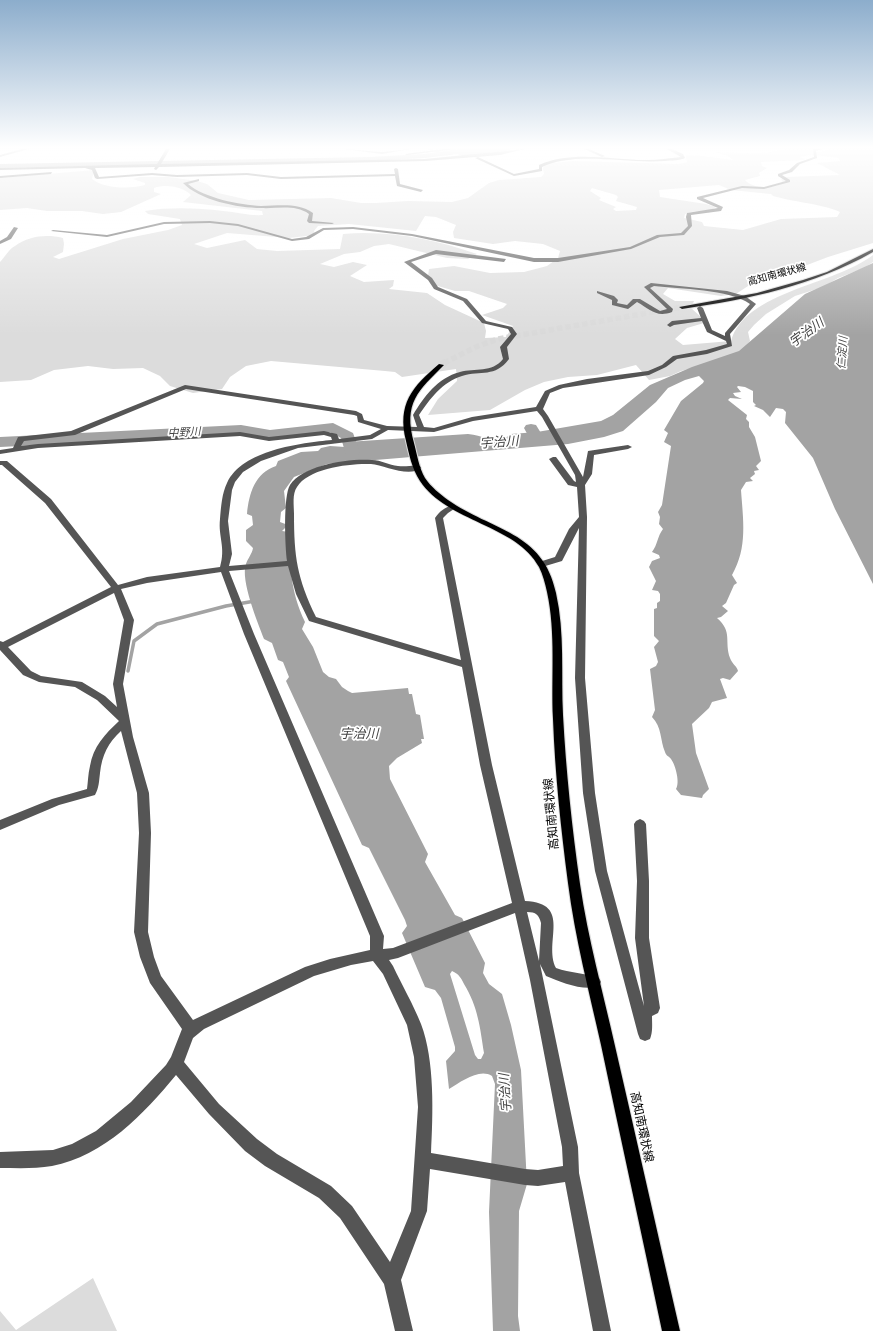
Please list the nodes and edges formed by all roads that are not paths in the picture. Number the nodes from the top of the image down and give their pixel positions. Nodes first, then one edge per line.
1 (307, 211) edge
2 (710, 211) edge
3 (16, 228) dead end
4 (53, 231) dead end
5 (426, 238) junction
6 (0, 243) edge
7 (873, 250) edge
8 (534, 260) junction
9 (599, 292) dead end
10 (743, 297) junction
11 (682, 307) tunnel mouth
12 (700, 308) dead end
13 (704, 319) junction
14 (670, 326) dead end
15 (728, 340) junction
16 (441, 365) tunnel mouth
17 (539, 409) junction
18 (387, 428) junction
19 (421, 429) junction
20 (407, 431) junction
21 (337, 441) junction
22 (628, 447) dead end
23 (16, 449) junction
24 (0, 452) edge
25 (553, 459) dead end
26 (0, 463) edge
27 (416, 464) junction
28 (581, 485) junction
29 (453, 507) junction
30 (583, 516) junction
31 (289, 563) junction
32 (542, 564) junction
33 (226, 569) junction
34 (116, 588) junction
35 (2, 645) edge
36 (467, 665) junction
37 (125, 722) junction
38 (640, 824) dead end
39 (0, 825) edge
40 (519, 906) junction
41 (376, 954) junction
42 (594, 982) junction
43 (191, 1030) junction
44 (176, 1064) junction
45 (0, 1160) edge
46 (425, 1161) junction
47 (571, 1173) junction
48 (392, 1280) junction
49 (404, 1331) edge
50 (602, 1331) edge
51 (671, 1331) edge

1 - 5 street
2 - 8 street
3 - 6 street
4 - 5 street
5 - 8 street
7 - 10 main road, 高知南環状線
8 - 19 street
9 - 10 street
10 - 11 main road, 高知南環状線
10 - 15 street
12 - 13 street
13 - 14 street
13 - 15 street
15 - 17 street
16 - 20 main road, 高知南環状線
17 - 19 street
17 - 28 street
18 - 20 street
18 - 21 street
18 - 23 street
19 - 20 street
20 - 27 main road, 高知南環状線
21 - 23 street
21 - 33 street
22 - 28 street
23 - 24 street
25 - 28 street
26 - 34 street
27 - 29 main road, 高知南環状線
27 - 31 street
28 - 30 street
29 - 32 main road, 高知南環状線
29 - 36 street
30 - 32 street
30 - 38 street
31 - 33 street
31 - 36 street
32 - 42 main road, 高知南環状線
33 - 34 street
33 - 41 street
34 - 35 street
34 - 37 street
35 - 37 street
36 - 40 street
37 - 39 street
37 - 43 street
40 - 41 street
40 - 42 street
40 - 47 street
41 - 43 street
41 - 46 street
42 - 51 main road, 高知南環状線
43 - 44 street
44 - 45 street
44 - 48 street
46 - 47 street
46 - 48 street
47 - 50 street
48 - 49 street

